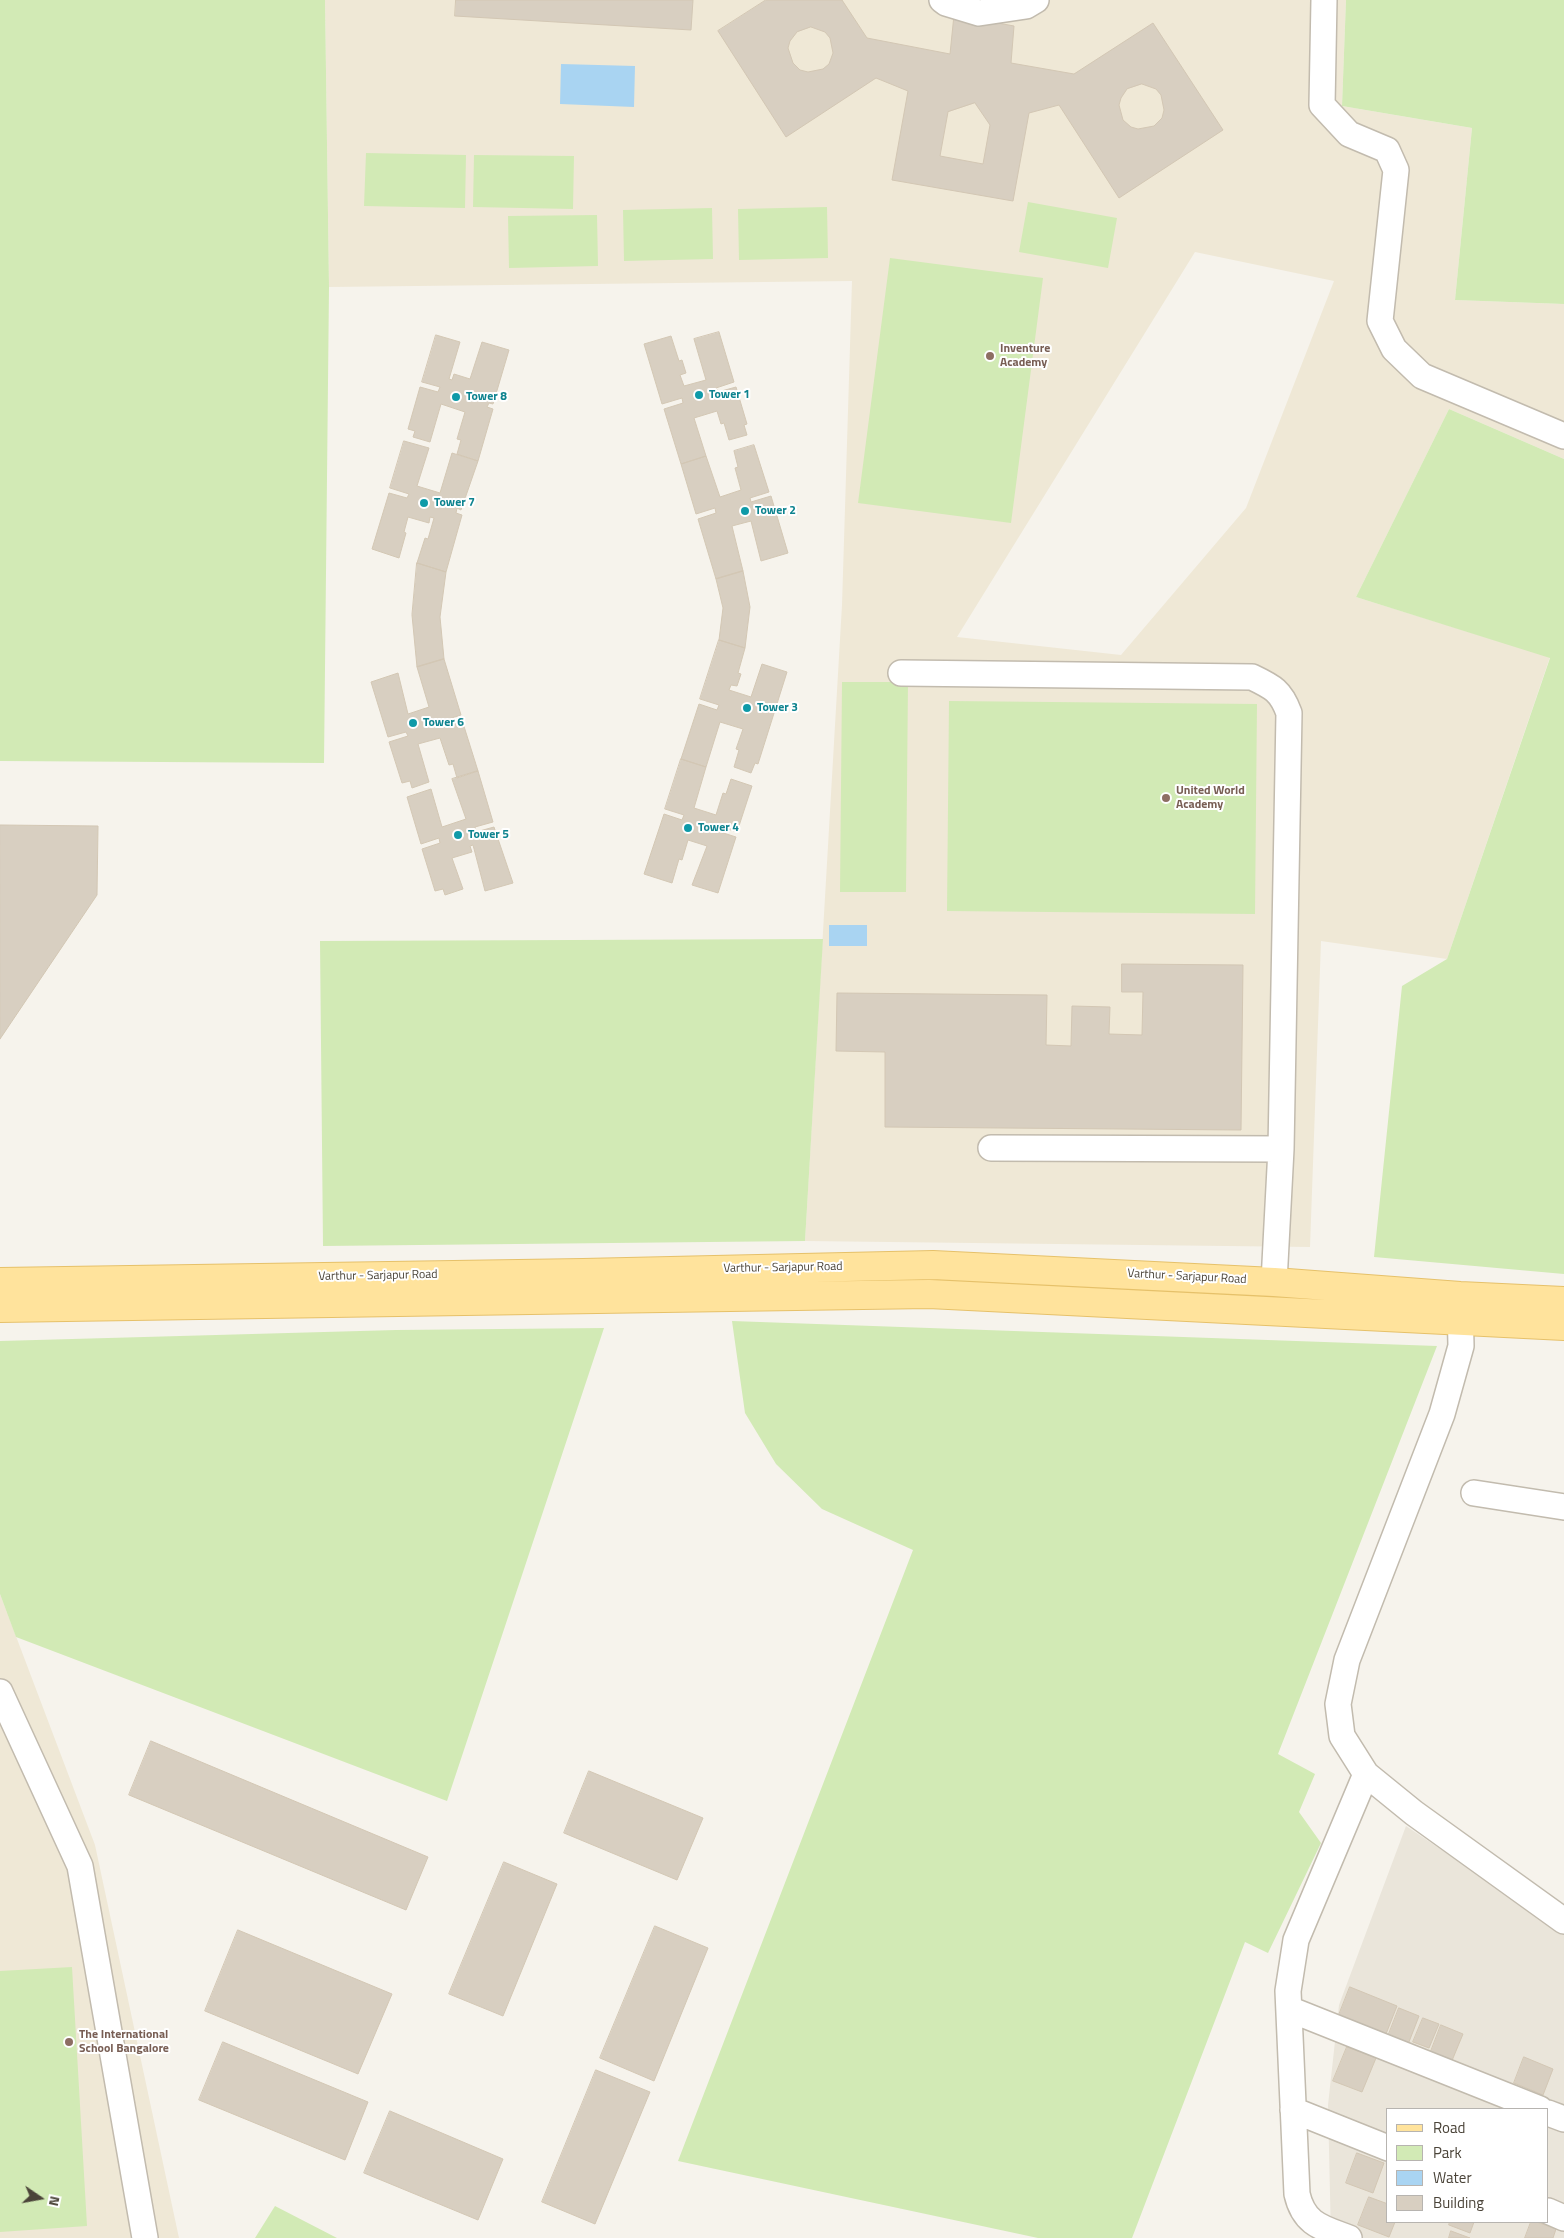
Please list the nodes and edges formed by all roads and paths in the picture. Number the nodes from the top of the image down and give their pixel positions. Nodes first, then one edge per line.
1 (942, 0) edge
2 (1036, 0) edge
3 (1324, 0) edge
4 (1564, 436) edge
5 (900, 673) dead end
6 (991, 1148) dead end
7 (1281, 1149) junction
8 (0, 1282) edge
9 (1274, 1282) junction
10 (1564, 1301) edge
11 (0, 1308) edge
12 (1461, 1308) junction
13 (1564, 1326) edge
14 (1474, 1493) dead end
15 (1564, 1507) edge
16 (0, 1692) edge
17 (1366, 1774) junction
18 (1564, 1921) edge
19 (1289, 2009) junction
20 (1537, 2108) edge
21 (1293, 2110) junction
22 (1549, 2112) edge
23 (1564, 2119) edge
24 (1386, 2147) edge
25 (1549, 2211) edge
26 (1564, 2218) edge
27 (145, 2238) edge
28 (1350, 2238) edge

1 - 2 street
3 - 4 street
5 - 7 street
6 - 7 street
7 - 9 street
8 - 9 main road, Varthur - Sarjapur Road
9 - 12 main road, Varthur - Sarjapur Road
10 - 12 main road, Varthur - Sarjapur Road
11 - 12 main road, Varthur - Sarjapur Road
12 - 13 main road, Varthur - Sarjapur Road
12 - 17 street
14 - 15 street
16 - 27 street
17 - 18 street
17 - 19 street
19 - 20 street
19 - 21 street
21 - 24 street
21 - 28 street
22 - 23 street
25 - 26 street

